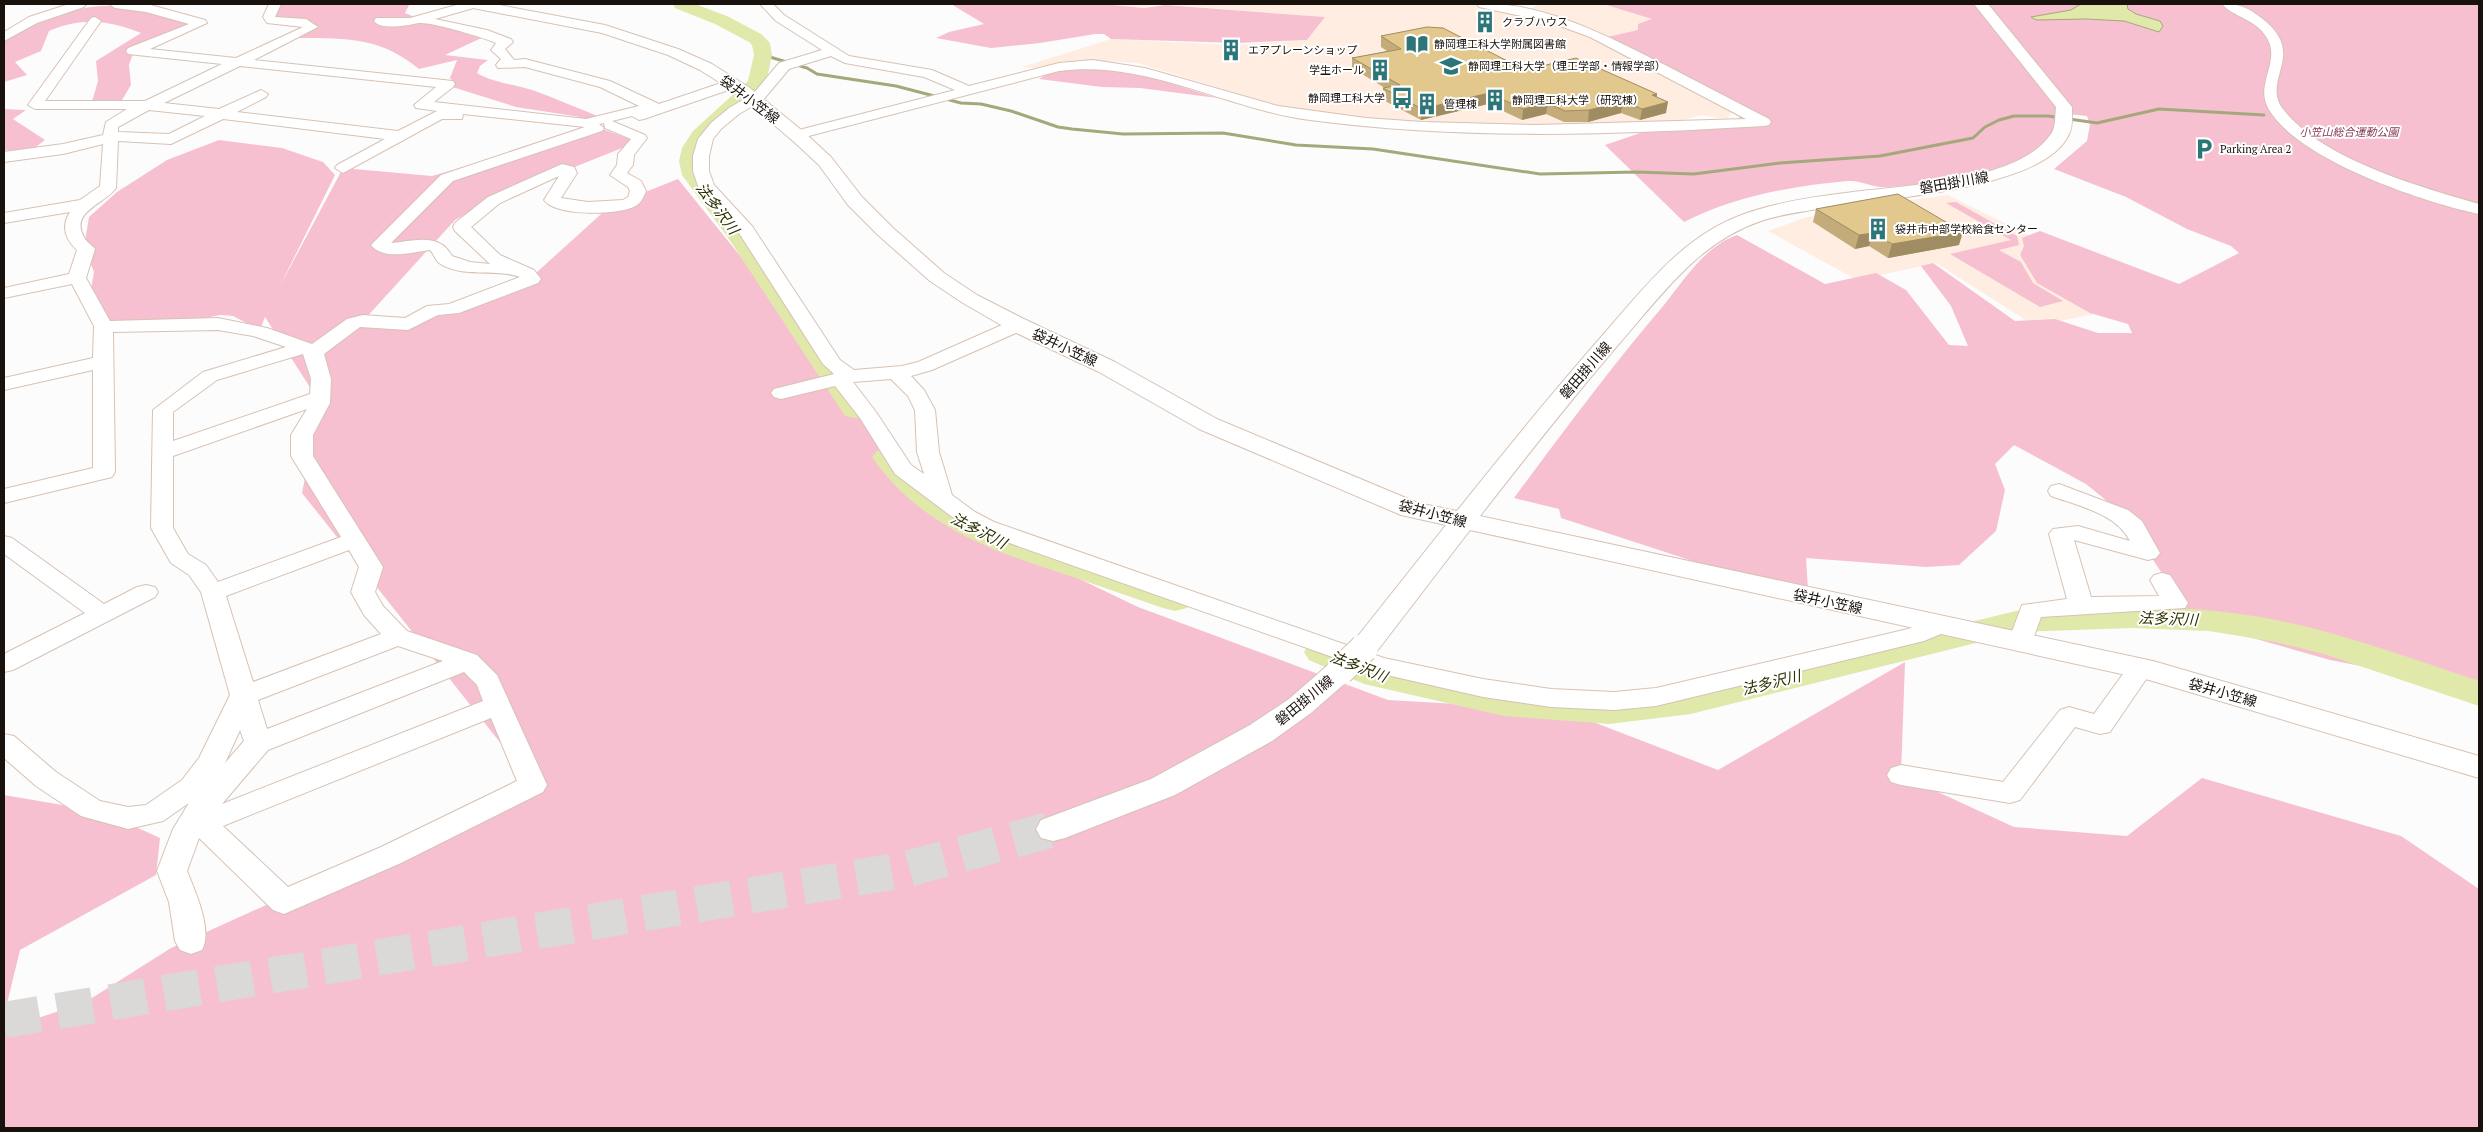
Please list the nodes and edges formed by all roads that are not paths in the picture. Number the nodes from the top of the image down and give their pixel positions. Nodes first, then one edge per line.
1 (80, 4) edge
2 (115, 4) edge
3 (275, 4) edge
4 (473, 4) edge
5 (766, 4) edge
6 (1483, 4) edge
7 (1981, 4) edge
8 (2228, 4) edge
9 (420, 19) junction
10 (95, 21) dead end
11 (380, 21) dead end
12 (4, 37) edge
13 (831, 52) junction
14 (241, 61) junction
15 (967, 90) junction
16 (261, 94) dead end
17 (745, 94) junction
18 (147, 105) junction
19 (655, 108) junction
20 (220, 114) junction
21 (518, 116) junction
22 (610, 125) junction
23 (796, 135) junction
24 (400, 136) junction
25 (111, 138) junction
26 (5, 156) edge
27 (343, 168) dead end
28 (4, 175) edge
29 (86, 204) junction
30 (2479, 209) edge
31 (4, 218) edge
32 (517, 269) junction
33 (77, 278) junction
34 (4, 292) edge
35 (1018, 325) junction
36 (104, 326) junction
37 (308, 350) junction
38 (104, 362) junction
39 (896, 372) junction
40 (845, 377) junction
41 (4, 384) edge
42 (781, 393) dead end
43 (320, 397) junction
44 (928, 448) junction
45 (163, 452) junction
46 (900, 464) junction
47 (2060, 491) dead end
48 (940, 495) junction
49 (4, 496) edge
50 (1464, 521) junction
51 (353, 540) junction
52 (4, 543) edge
53 (2162, 580) dead end
54 (146, 592) dead end
55 (213, 592) junction
56 (2080, 604) junction
57 (102, 614) junction
58 (1939, 625) junction
59 (398, 637) junction
60 (2021, 642) junction
61 (468, 661) junction
62 (4, 664) edge
63 (2140, 668) junction
64 (243, 696) junction
65 (499, 705) junction
66 (4, 743) edge
67 (258, 743) junction
68 (2479, 767) edge
69 (1901, 775) dead end
70 (201, 817) junction
71 (1053, 829) tunnel mouth
72 (191, 941) dead end

1 - 12 street
2 - 14 street
3 - 14 street
4 - 9 street
4 - 17 main road, 袋井小笠線
5 - 13 street
6 - 15 street
7 - 50 main road, 磐田掛川線
8 - 30 street
9 - 11 street
9 - 19 street
10 - 18 street
13 - 15 street
13 - 17 street
14 - 18 street
14 - 21 street
15 - 23 street
16 - 20 street
17 - 19 street
17 - 23 main road, 袋井小笠線
17 - 40 street
18 - 20 street
18 - 25 street
19 - 21 street
19 - 22 street
20 - 24 street
20 - 25 street
21 - 24 street
22 - 32 street
22 - 32 street
23 - 35 main road, 袋井小笠線
24 - 27 street
25 - 26 street
25 - 29 street
26 - 28 street
29 - 31 street
29 - 33 street
32 - 37 street
33 - 34 street
33 - 36 street
35 - 39 street
35 - 50 main road, 袋井小笠線
36 - 37 street
36 - 38 street
37 - 43 street
37 - 45 street
38 - 41 street
38 - 49 street
39 - 40 street
39 - 44 street
40 - 42 street
40 - 46 street
43 - 45 street
43 - 51 street
44 - 46 street
44 - 48 street
45 - 55 street
46 - 48 street
47 - 56 street
48 - 58 street
50 - 58 main road, 袋井小笠線
50 - 71 main road, 磐田掛川線, bridge
51 - 55 street
51 - 59 street
52 - 57 street
53 - 56 street
54 - 57 street
55 - 64 street
56 - 60 street
57 - 62 street
58 - 60 main road, 袋井小笠線
59 - 61 street
59 - 64 street
60 - 63 main road, 袋井小笠線
61 - 65 street
61 - 67 street
63 - 68 main road, 袋井小笠線
63 - 69 street
64 - 66 street
64 - 67 street
65 - 70 street
65 - 70 street
67 - 70 street
70 - 72 street

